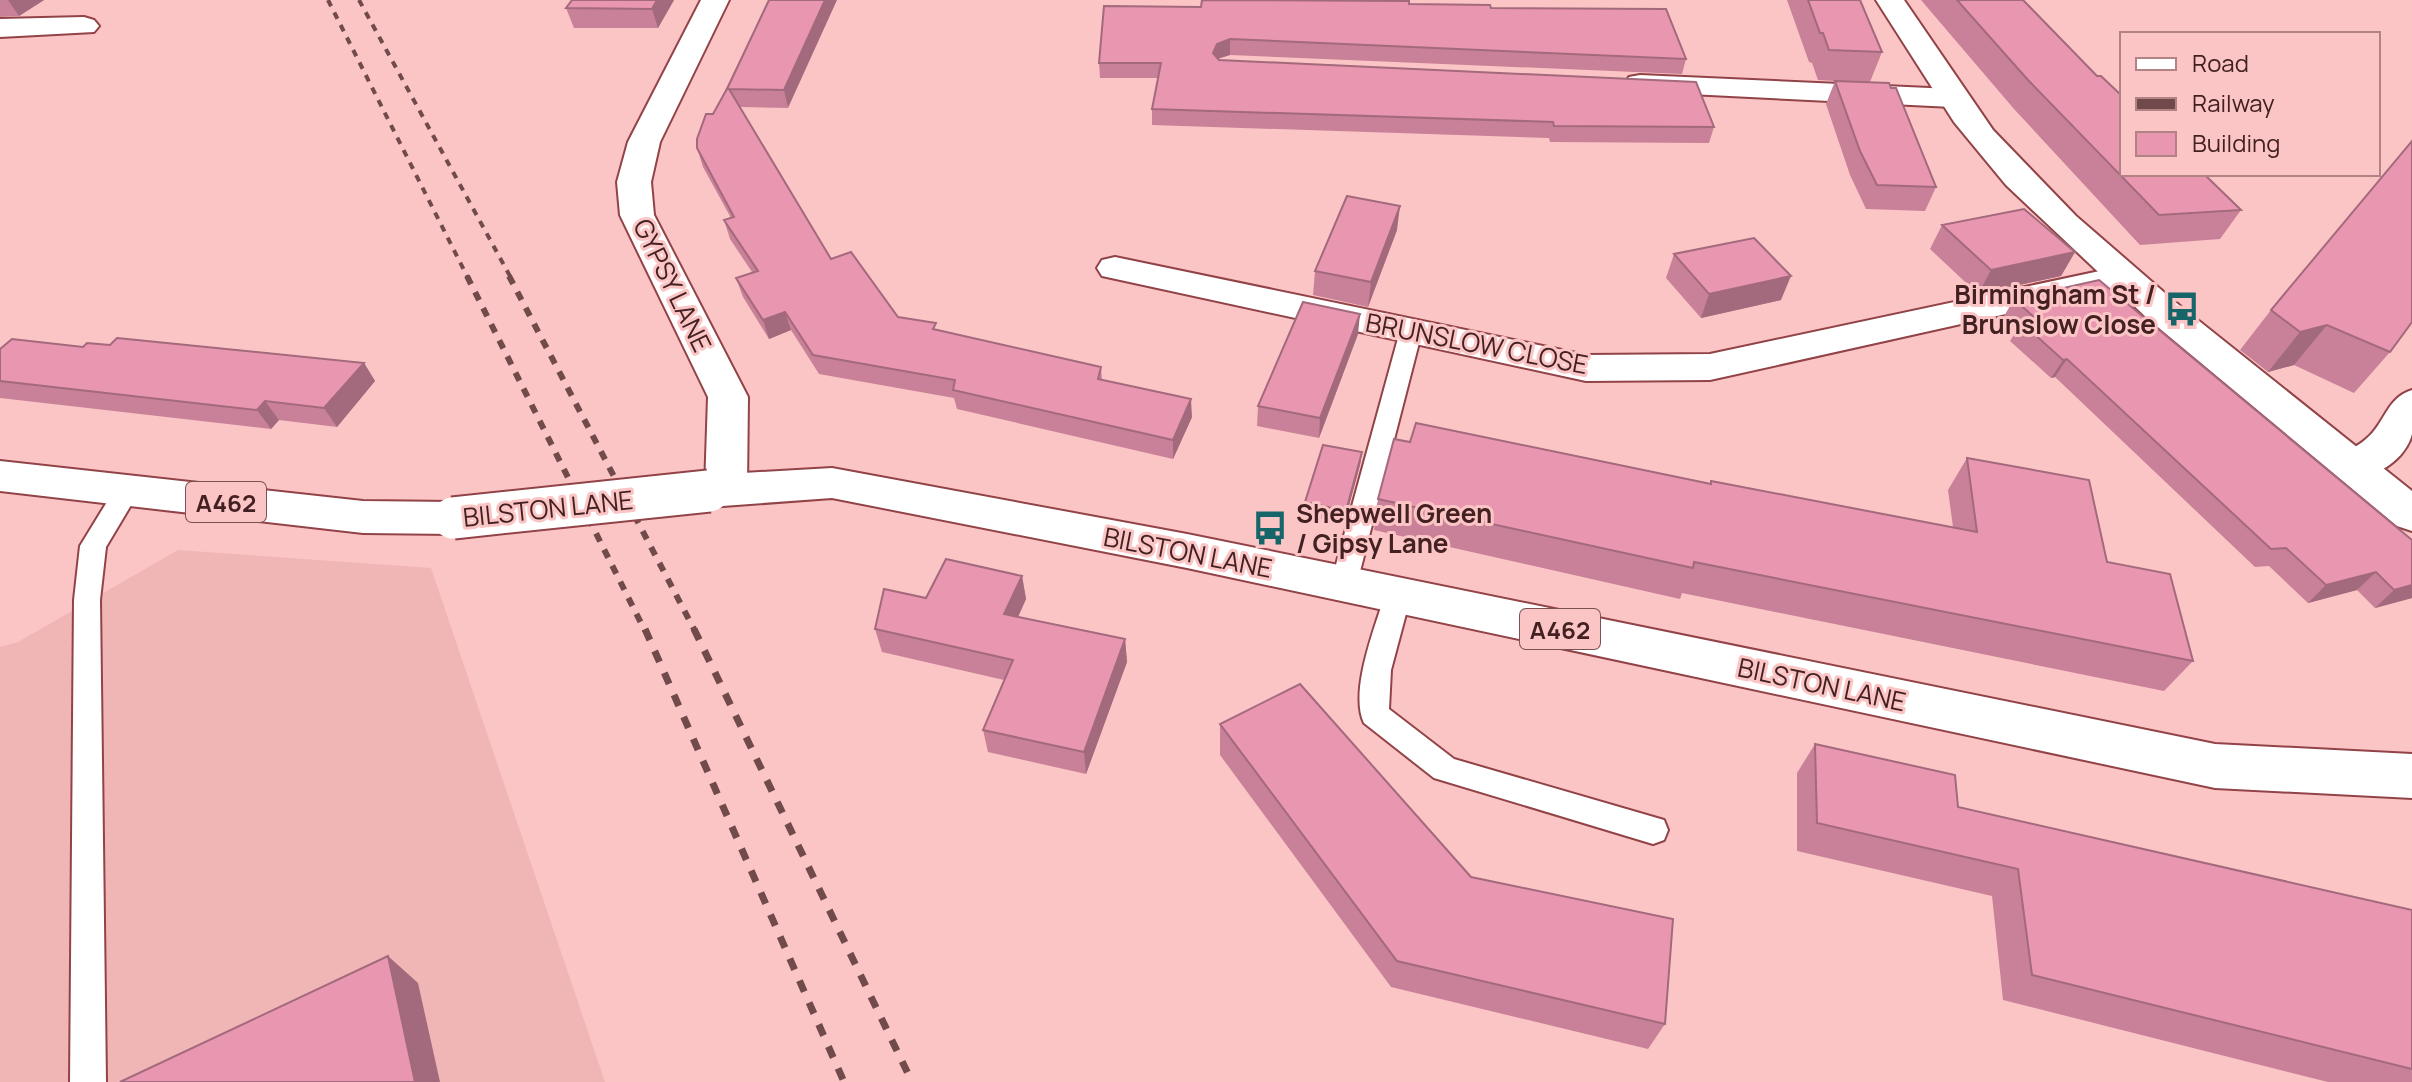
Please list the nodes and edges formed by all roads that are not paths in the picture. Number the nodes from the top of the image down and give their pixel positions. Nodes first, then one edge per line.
1 (715, 0) edge
2 (1890, 0) edge
3 (79, 13) edge
4 (0, 28) edge
5 (1606, 83) edge
6 (1952, 98) junction
7 (1115, 268) dead end
8 (2123, 277) junction
9 (1411, 331) junction
10 (2412, 404) edge
11 (2353, 466) junction
12 (0, 476) edge
13 (127, 490) junction
14 (717, 490) junction
15 (2412, 515) edge
16 (1344, 583) junction
17 (1398, 595) junction
18 (2412, 776) edge
19 (1653, 830) dead end
20 (88, 1082) edge

1 - 14 street, GYPSY LANE
2 - 6 street
3 - 4 street
5 - 6 street
6 - 8 street
7 - 9 street, BRUNSLOW CLOSE
8 - 9 street, BRUNSLOW CLOSE
8 - 11 street
9 - 16 lane
10 - 11 street
11 - 15 street
12 - 13 street, BILSTON LANE / A462
13 - 14 street, BILSTON LANE / A462, bridge
13 - 20 lane
14 - 16 street, BILSTON LANE / A462
16 - 17 street, BILSTON LANE / A462
17 - 18 street, BILSTON LANE / A462
17 - 19 lane

